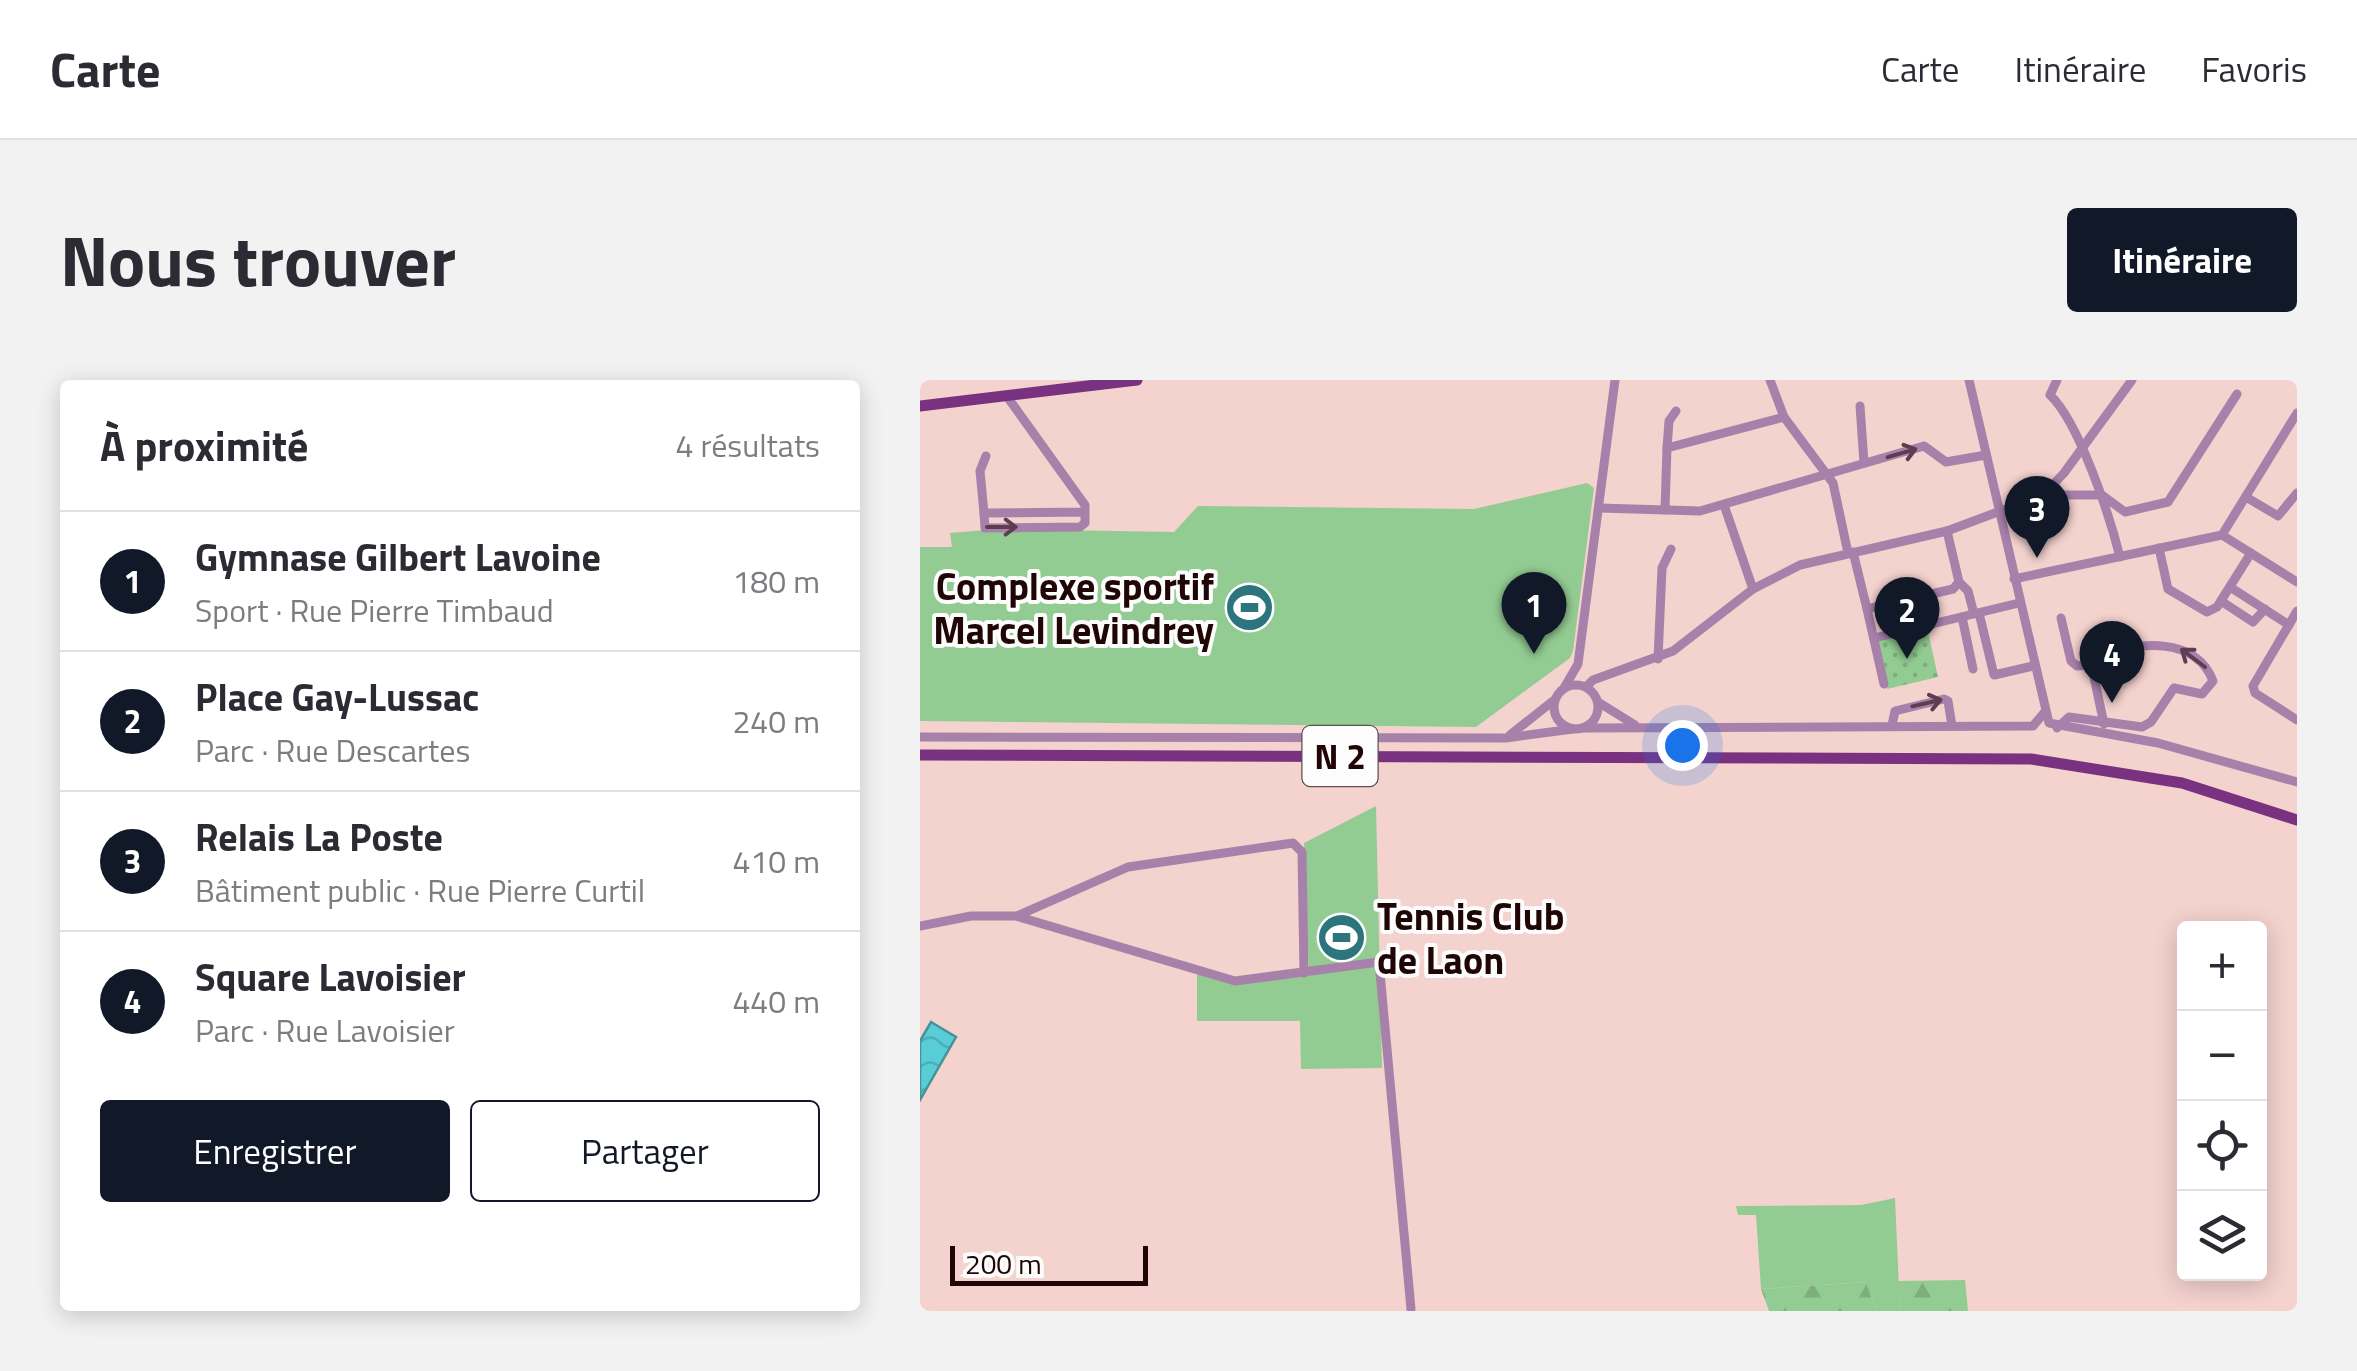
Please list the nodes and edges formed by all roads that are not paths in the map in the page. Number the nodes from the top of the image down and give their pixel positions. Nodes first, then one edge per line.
1 (1137, 380) edge
2 (1615, 380) edge
3 (1770, 380) edge
4 (1969, 380) edge
5 (2057, 380) edge
6 (2132, 380) edge
7 (2237, 394) dead end
8 (1006, 395) junction
9 (920, 406) edge
10 (1860, 406) dead end
11 (1676, 412) dead end
12 (2297, 413) edge
13 (1784, 417) junction
14 (1667, 448) junction
15 (2080, 450) junction
16 (1986, 455) junction
17 (986, 456) dead end
18 (1864, 464) junction
19 (1827, 476) junction
20 (2297, 493) edge
21 (2042, 495) junction
22 (2102, 495) junction
23 (2246, 497) junction
24 (1724, 505) junction
25 (1599, 508) junction
26 (1664, 510) junction
27 (1998, 510) junction
28 (1948, 531) junction
29 (2222, 535) junction
30 (2159, 548) junction
31 (1671, 549) dead end
32 (1851, 553) junction
33 (2251, 553) junction
34 (2120, 557) junction
35 (2014, 579) junction
36 (1958, 582) junction
37 (2297, 582) edge
38 (2230, 587) junction
39 (1753, 589) junction
40 (2221, 601) junction
41 (2020, 603) junction
42 (1867, 609) junction
43 (2264, 609) junction
44 (2297, 612) edge
45 (1977, 613) junction
46 (1962, 617) junction
47 (2061, 618) dead end
48 (2289, 625) junction
49 (1874, 638) junction
50 (1580, 653) junction
51 (1658, 659) junction
52 (2091, 663) junction
53 (2034, 666) junction
54 (1583, 667) junction
55 (1974, 669) dead end
56 (1608, 676) junction
57 (1884, 684) dead end
58 (1585, 686) junction
59 (1564, 688) junction
60 (1555, 700) junction
61 (1598, 700) junction
62 (2044, 712) junction
63 (2297, 720) edge
64 (2104, 722) junction
65 (1892, 725) junction
66 (1638, 726) junction
67 (1952, 726) junction
68 (1585, 728) junction
69 (2057, 728) junction
70 (1573, 729) junction
71 (2106, 736) junction
72 (920, 737) edge
73 (1506, 738) junction
74 (920, 755) edge
75 (2297, 782) edge
76 (2297, 820) edge
77 (1016, 916) junction
78 (920, 926) edge
79 (1304, 974) junction
80 (1411, 1309) edge

1 - 8 main road
2 - 25 street
3 - 13 street
4 - 16 street
5 - 15 street
6 - 15 street
7 - 22 street
8 - 9 main road
8 - 17 street
10 - 18 street
11 - 14 street
12 - 23 street
13 - 14 street
13 - 19 street
14 - 26 street
15 - 21 street
15 - 22 street
18 -> 16 street
16 - 27 street
18 - 19 street
19 - 24 street
19 - 32 street
20 - 23 street
21 - 22 street
21 - 27 street
22 - 34 street
23 - 29 street
24 - 26 street
24 - 39 street
25 - 26 street
25 - 50 street
27 - 28 street
27 - 35 street
28 - 32 street
28 - 36 street
29 - 30 street
29 - 33 street
30 - 34 street
30 - 40 street
31 - 51 street
32 - 39 street
32 - 42 street
33 - 37 street
33 - 38 street
34 - 35 street
35 - 41 street
36 - 42 street
36 - 45 street
38 - 40 street
38 - 43 street
39 - 51 street
40 - 43 street
41 - 45 street
41 - 53 street
42 - 49 street
43 - 48 street
44 - 48 street
45 - 46 street
45 - 53 street
46 - 49 street
46 - 55 street
47 - 52 street
48 - 63 street
49 - 57 street
50 - 54 street
50 - 59 street
51 - 56 street
52 - 64 street
64 -> 52 street
53 - 62 street
54 - 56 street
54 - 58 street
56 - 58 street
56 - 61 street
58 - 59 street
58 - 61 street
59 - 60 street
60 - 70 street
60 - 73 street
61 - 66 street
61 - 68 street
62 - 67 street
62 - 69 street
64 - 69 street
64 - 71 street
65 - 66 street
65 - 67 street
65 -> 67 street
66 - 68 street
68 - 70 street
69 - 71 street
70 - 73 street
71 - 75 street
72 - 73 street
74 - 76 main road, N 2
77 - 78 street
77 - 79 street
77 - 79 street
79 - 80 street

